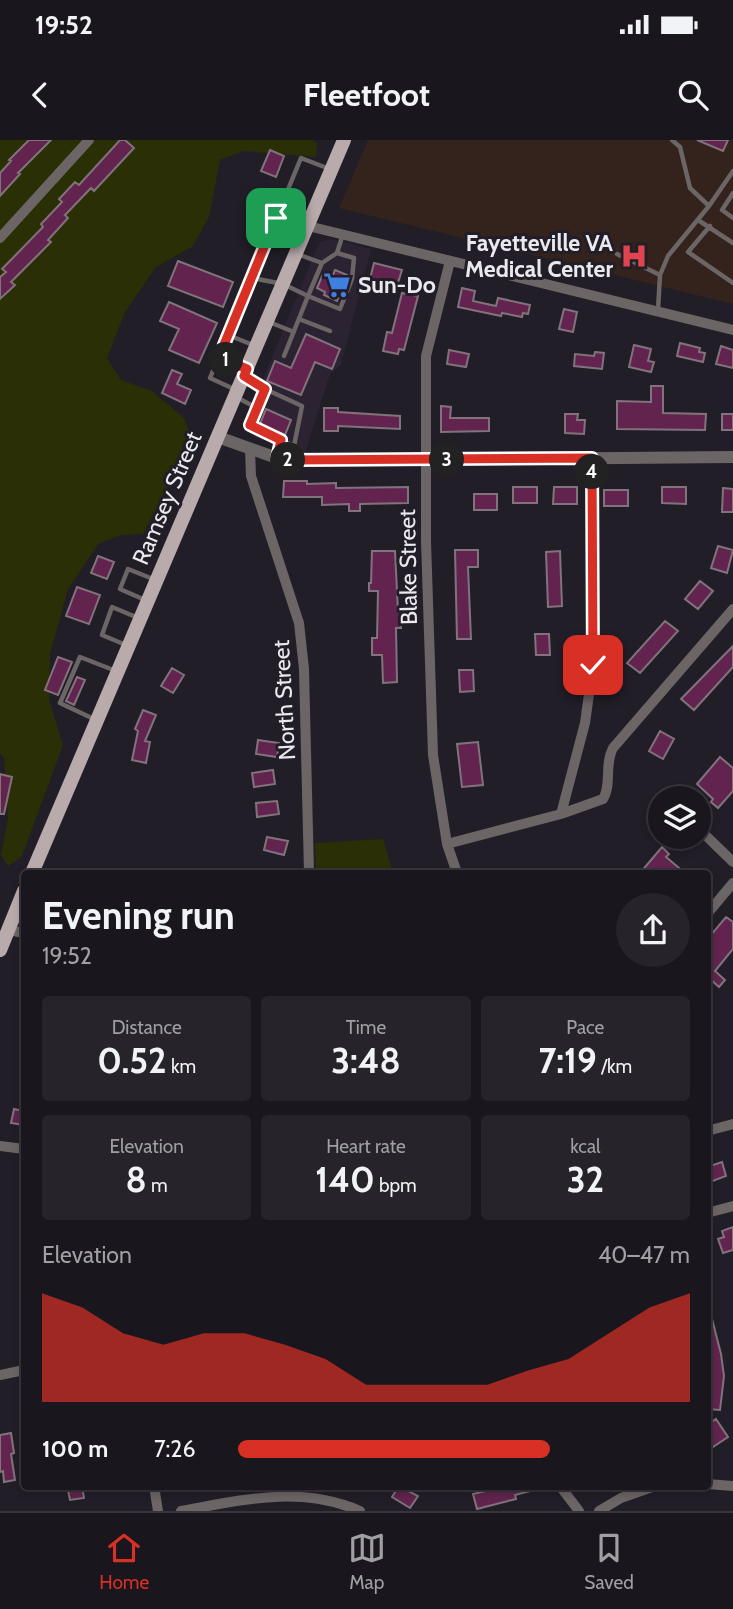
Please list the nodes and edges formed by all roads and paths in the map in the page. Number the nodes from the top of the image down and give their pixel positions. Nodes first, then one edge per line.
1 (89, 140) edge
2 (344, 140) edge
3 (672, 140) edge
4 (331, 170) junction
5 (733, 171) edge
6 (733, 193) edge
7 (709, 206) junction
8 (733, 218) edge
9 (698, 220) junction
10 (308, 226) junction
11 (710, 226) junction
12 (343, 234) junction
13 (0, 238) edge
14 (733, 243) edge
15 (337, 253) junction
16 (296, 254) junction
17 (617, 254) dead end
18 (450, 261) junction
19 (322, 263) junction
20 (660, 275) junction
21 (252, 278) junction
22 (283, 284) junction
23 (733, 284) edge
24 (308, 296) junction
25 (658, 312) junction
26 (299, 319) junction
27 (267, 321) junction
28 (733, 330) edge
29 (330, 331) dead end
30 (294, 332) junction
31 (228, 335) junction
32 (256, 347) junction
33 (284, 356) dead end
34 (219, 357) junction
35 (245, 372) junction
36 (265, 389) junction
37 (236, 393) junction
38 (257, 408) junction
39 (218, 437) junction
40 (281, 440) junction
41 (250, 449) junction
42 (733, 457) edge
43 (277, 458) junction
44 (592, 458) junction
45 (426, 460) junction
46 (157, 580) junction
47 (148, 601) junction
48 (733, 609) edge
49 (140, 618) junction
50 (129, 646) junction
51 (118, 672) junction
52 (97, 720) junction
53 (561, 814) junction
54 (711, 841) edge
55 (447, 844) junction
56 (733, 862) edge
57 (33, 870) edge
58 (309, 870) edge
59 (456, 870) edge
60 (733, 883) edge
61 (21, 898) edge
62 (711, 909) edge
63 (8, 930) junction
64 (21, 932) edge
65 (0, 950) edge
66 (733, 1124) edge
67 (711, 1130) edge
68 (0, 1146) edge
69 (21, 1149) edge
70 (733, 1206) edge
71 (711, 1212) edge
72 (21, 1371) edge
73 (0, 1375) edge
74 (711, 1484) edge
75 (733, 1486) edge
76 (155, 1490) edge
77 (563, 1490) edge
78 (644, 1490) edge
79 (158, 1511) edge
80 (181, 1511) edge
81 (360, 1511) edge
82 (579, 1511) edge
83 (599, 1511) edge

1 - 13 street
2 - 4 main road, Ramsey Street
3 - 7 lane
4 - 10 main road, Ramsey Street
4 - 21 lane
5 - 7 lane
6 - 8 lane
7 - 9 lane
9 - 11 lane
9 - 20 lane
10 - 12 street
10 - 16 main road, Ramsey Street
11 - 14 lane
11 - 23 lane
12 - 15 lane
12 - 18 street
15 - 19 lane
15 - 24 lane
16 - 19 lane
16 - 22 main road, Ramsey Street
17 - 20 lane
18 - 25 street
18 - 45 street, Blake Street
19 - 24 lane
20 - 25 lane
21 - 22 lane
21 - 31 lane
22 - 24 lane
22 - 27 main road, Ramsey Street
24 - 26 lane
25 - 28 street
26 - 29 lane
26 - 30 lane
27 - 30 lane
27 - 32 main road, Ramsey Street
30 - 33 lane
31 - 32 lane
31 - 34 lane
32 - 35 main road, Ramsey Street
34 - 35 lane
34 - 37 lane
35 - 36 lane
35 - 37 main road, Ramsey Street
36 - 38 lane
36 - 40 lane
37 - 38 lane
37 - 39 main road, Ramsey Street
38 - 40 lane
39 - 41 street
39 - 46 main road, Ramsey Street
40 - 43 lane
41 - 43 street
41 - 58 street, North Street
42 - 44 street
43 - 45 street
44 - 45 street
44 - 53 street
45 - 55 street, Blake Street
46 - 47 main road, Ramsey Street
46 - 47 lane
47 - 49 main road, Ramsey Street
48 - 53 street
49 - 50 main road, Ramsey Street
49 - 50 lane
50 - 51 main road, Ramsey Street
51 - 52 main road, Ramsey Street
51 - 52 lane
52 - 57 main road, Ramsey Street
53 - 55 street
54 - 56 street
55 - 59 street, Blake Street
60 - 62 street
61 - 63 main road
63 - 64 street
63 - 65 main road
66 - 67 street
68 - 69 street
70 - 71 street
72 - 73 street
74 - 75 street
76 - 79 street
77 - 82 street
78 - 83 street
80 - 81 street

